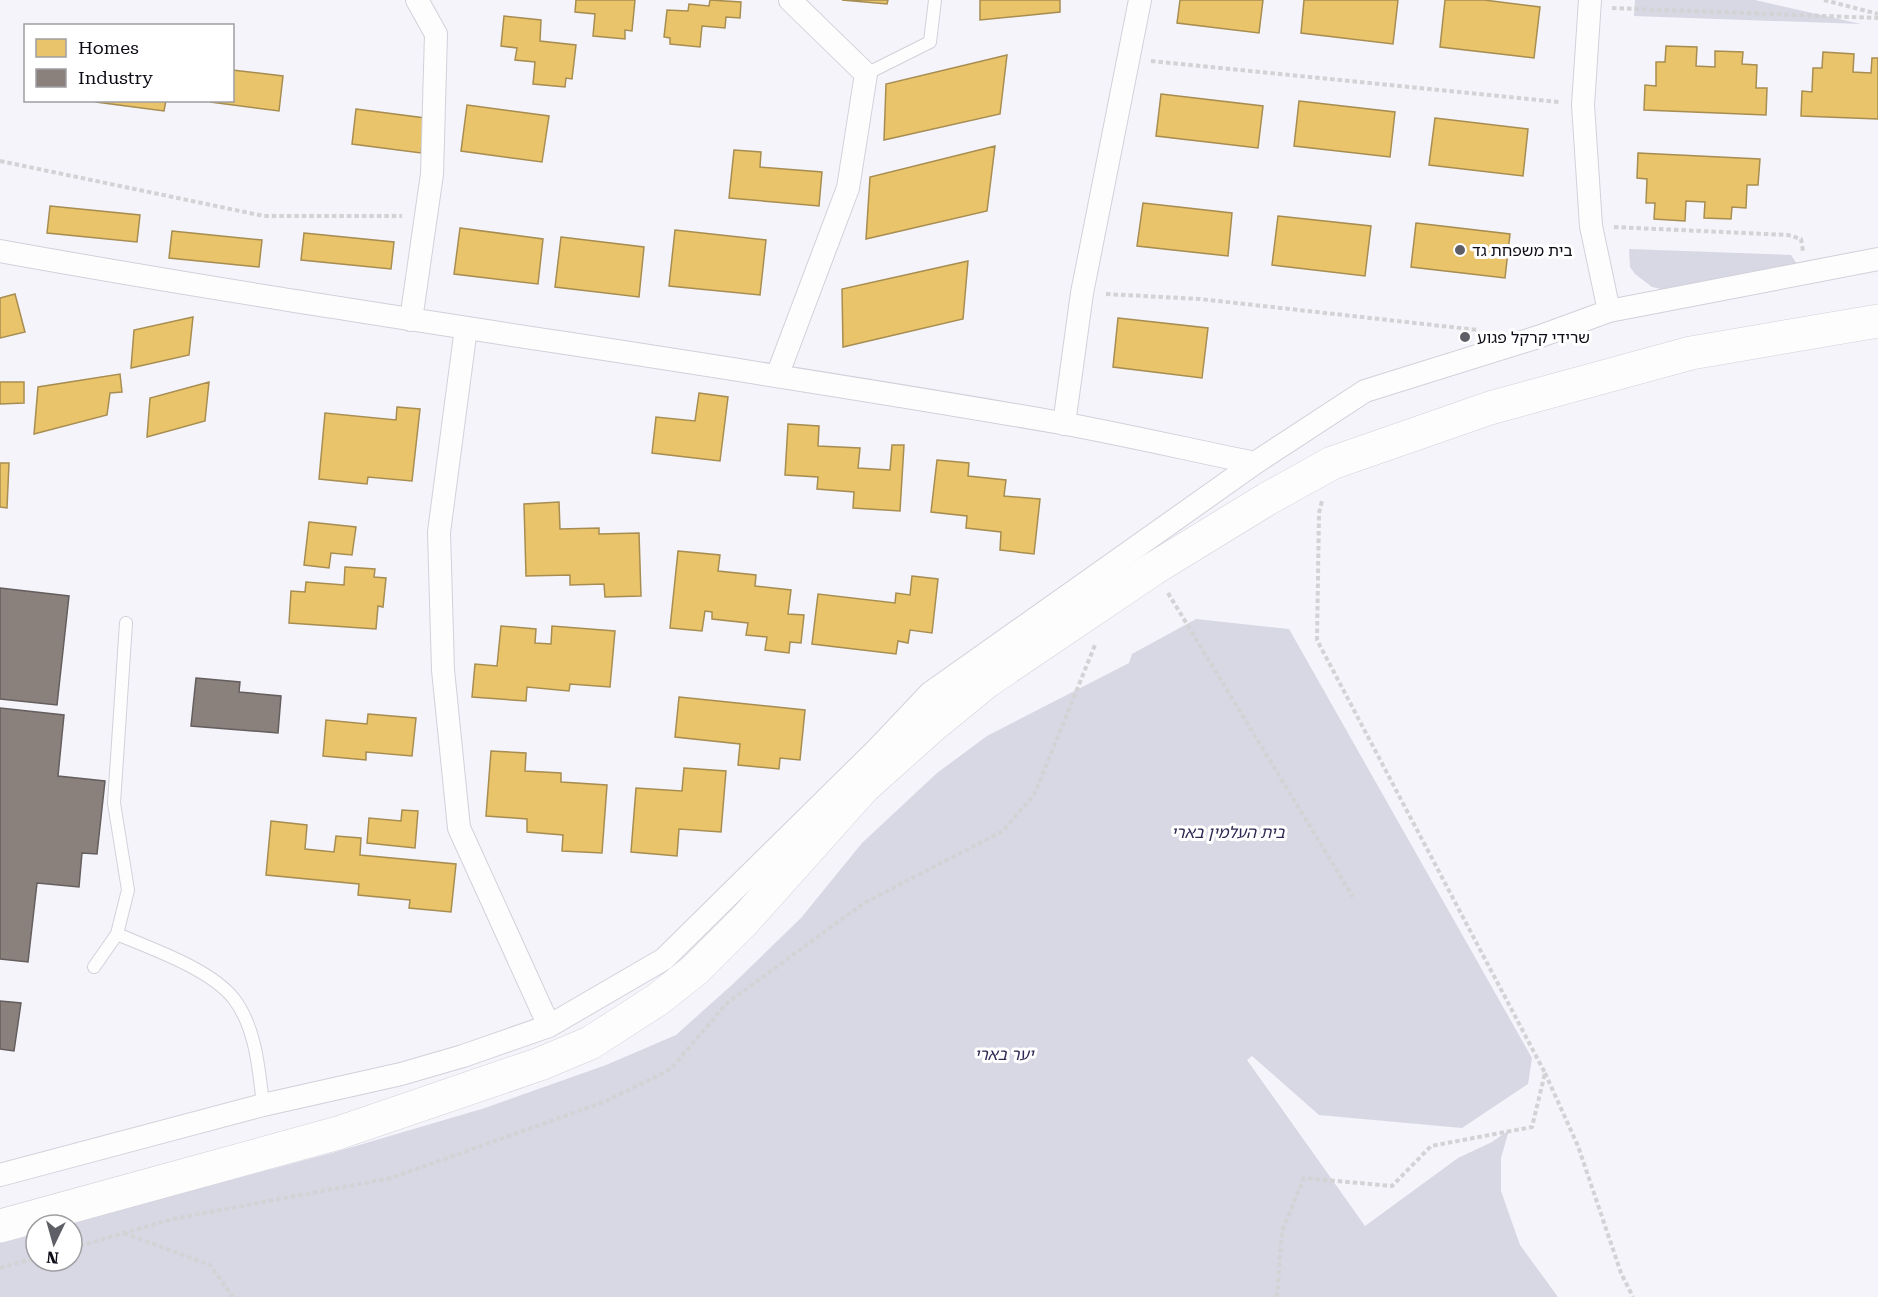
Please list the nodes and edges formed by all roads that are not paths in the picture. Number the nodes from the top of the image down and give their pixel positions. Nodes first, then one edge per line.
1 (417, 0) edge
2 (790, 0) edge
3 (935, 0) edge
4 (1140, 0) edge
5 (1590, 4) edge
6 (866, 74) junction
7 (0, 251) edge
8 (1878, 259) edge
9 (1609, 311) junction
10 (411, 320) junction
11 (1878, 321) edge
12 (466, 328) junction
13 (777, 376) junction
14 (1064, 424) junction
15 (1255, 463) junction
16 (126, 622) dead end
17 (117, 934) junction
18 (94, 967) dead end
19 (549, 1026) junction
20 (263, 1105) junction
21 (0, 1174) edge
22 (0, 1226) edge

1 - 10 street
2 - 6 street
3 - 6 lane
4 - 14 street
5 - 9 street
6 - 13 street
7 - 10 street
8 - 9 street
9 - 15 street
10 - 12 street
11 - 22 street
12 - 13 street
12 - 19 street
13 - 14 street
14 - 15 street
15 - 19 street
16 - 17 lane
17 - 18 lane
17 - 20 lane
19 - 20 street
20 - 21 street

